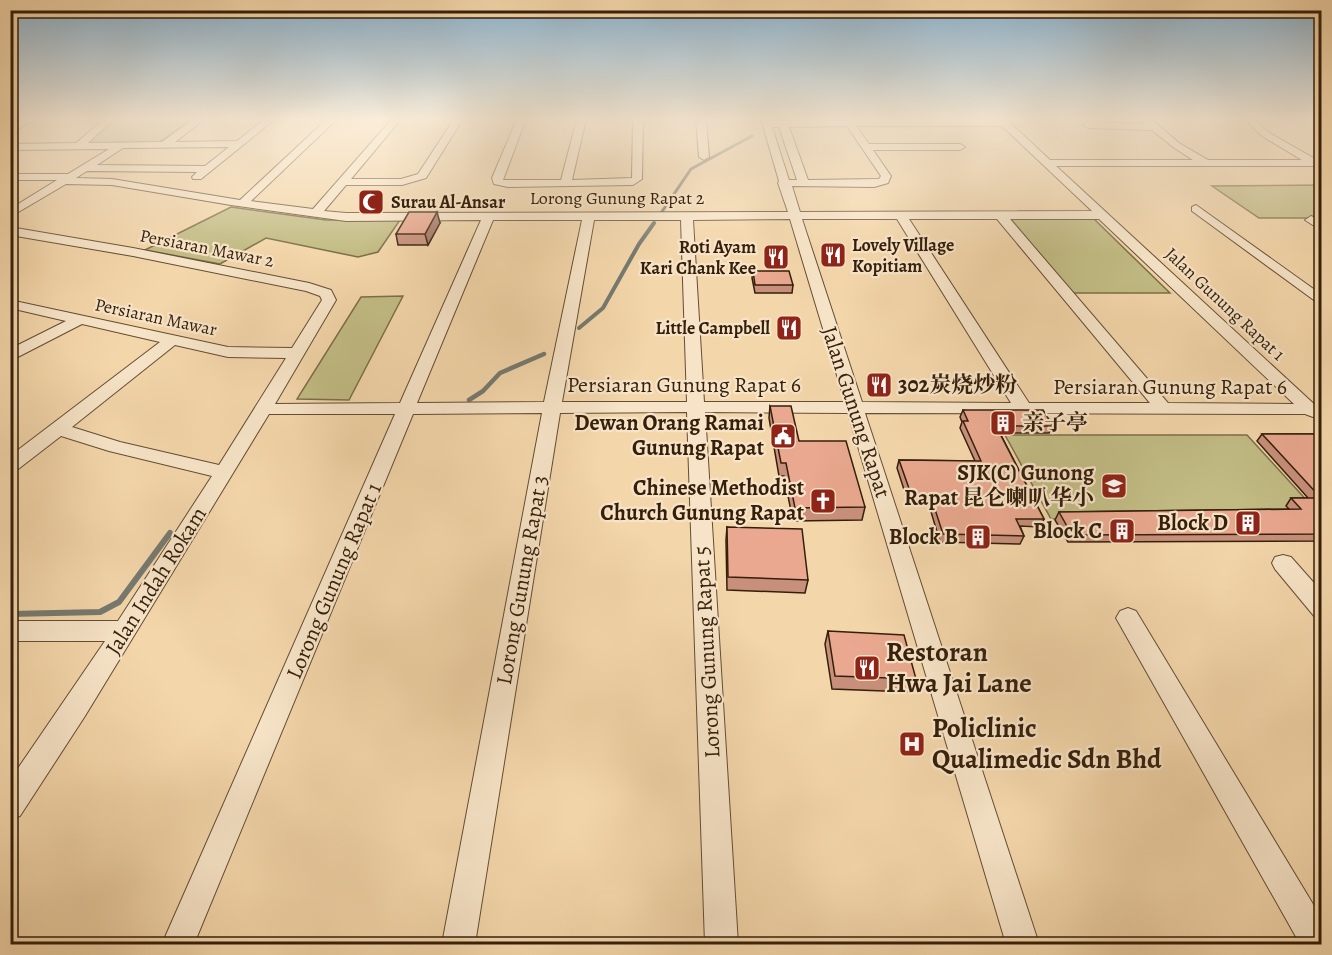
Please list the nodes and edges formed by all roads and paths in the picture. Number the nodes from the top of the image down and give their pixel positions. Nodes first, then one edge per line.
1 (1049, 163) edge
2 (91, 164) edge
3 (214, 164) edge
4 (285, 164) edge
5 (359, 164) edge
6 (430, 164) edge
7 (502, 164) edge
8 (571, 164) edge
9 (637, 164) edge
10 (787, 164) edge
11 (877, 164) edge
12 (1294, 164) edge
13 (1319, 164) edge
14 (84, 168) junction
15 (207, 169) junction
16 (10, 177) edge
17 (66, 179) junction
18 (343, 182) junction
19 (566, 183) junction
20 (794, 183) junction
21 (178, 194) junction
22 (244, 202) junction
23 (1196, 209) dead end
24 (12, 212) edge
25 (315, 214) junction
26 (1103, 215) junction
27 (590, 216) junction
28 (687, 216) junction
29 (793, 216) junction
30 (902, 216) junction
31 (1001, 216) junction
32 (489, 217) junction
33 (10, 231) edge
34 (1322, 302) edge
35 (10, 304) edge
36 (79, 320) junction
37 (172, 340) junction
38 (296, 353) junction
39 (10, 356) edge
40 (696, 407) junction
41 (552, 408) junction
42 (855, 408) junction
43 (1164, 408) junction
44 (407, 409) junction
45 (1024, 409) junction
46 (262, 410) junction
47 (1317, 413) edge
48 (56, 429) junction
49 (10, 466) edge
50 (224, 473) junction
51 (1283, 563) dead end
52 (1322, 609) edge
53 (1128, 618) dead end
54 (125, 631) junction
55 (10, 632) edge
56 (10, 806) edge
57 (178, 945) edge
58 (458, 945) edge
59 (721, 945) edge
60 (1022, 945) edge
61 (1318, 945) edge

1 - 26 street, Jalan Gunung Rapat 1
2 - 14 street
3 - 15 street
4 - 22 street
5 - 18 street
6 - 18 street
7 - 19 street
8 - 19 street
9 - 19 street
10 - 20 street, Jalan Gunung Rapat
11 - 20 street
12 - 13 street
14 - 15 street
14 - 17 street
15 - 21 street
16 - 17 street, Lorong Gunung Rapat 2
17 - 21 street, Lorong Gunung Rapat 2
17 - 24 street
18 - 25 street
20 - 29 street, Jalan Gunung Rapat
21 - 22 street, Lorong Gunung Rapat 2
22 - 25 street, Lorong Gunung Rapat 2
23 - 34 street
25 - 32 street, Lorong Gunung Rapat 2
26 - 31 street, Lorong Gunung Rapat 2
26 - 47 street, Jalan Gunung Rapat 1
27 - 28 street, Lorong Gunung Rapat 2
27 - 32 street, Lorong Gunung Rapat 2
27 - 41 street, Lorong Gunung Rapat 3
28 - 29 street, Lorong Gunung Rapat 2
28 - 40 street, Lorong Gunung Rapat 5
29 - 30 street, Lorong Gunung Rapat 2
29 - 42 street, Jalan Gunung Rapat
30 - 31 street, Lorong Gunung Rapat 2
30 - 45 street
31 - 43 street
32 - 44 street, Lorong Gunung Rapat 1
33 - 38 street, Persiaran Mawar 2
35 - 36 street, Persiaran Mawar
36 - 37 street, Persiaran Mawar
36 - 39 street
37 - 38 street, Persiaran Mawar
37 - 48 street
38 - 46 street, Jalan Indah Rokam
40 - 41 street, Persiaran Gunung Rapat 6
40 - 42 street, Persiaran Gunung Rapat 6
40 - 59 street, Lorong Gunung Rapat 5
41 - 44 street, Persiaran Gunung Rapat 6
41 - 58 street, Lorong Gunung Rapat 3
42 - 45 street, Persiaran Gunung Rapat 6
42 - 60 street, Jalan Gunung Rapat
43 - 45 street, Persiaran Gunung Rapat 6
43 - 47 street, Persiaran Gunung Rapat 6
44 - 46 street, Persiaran Gunung Rapat 6
44 - 57 street, Lorong Gunung Rapat 1
46 - 50 street, Jalan Indah Rokam
48 - 49 street
48 - 50 street
50 - 54 street, Jalan Indah Rokam
51 - 52 street
53 - 61 street
54 - 55 street
54 - 56 street, Jalan Indah Rokam

